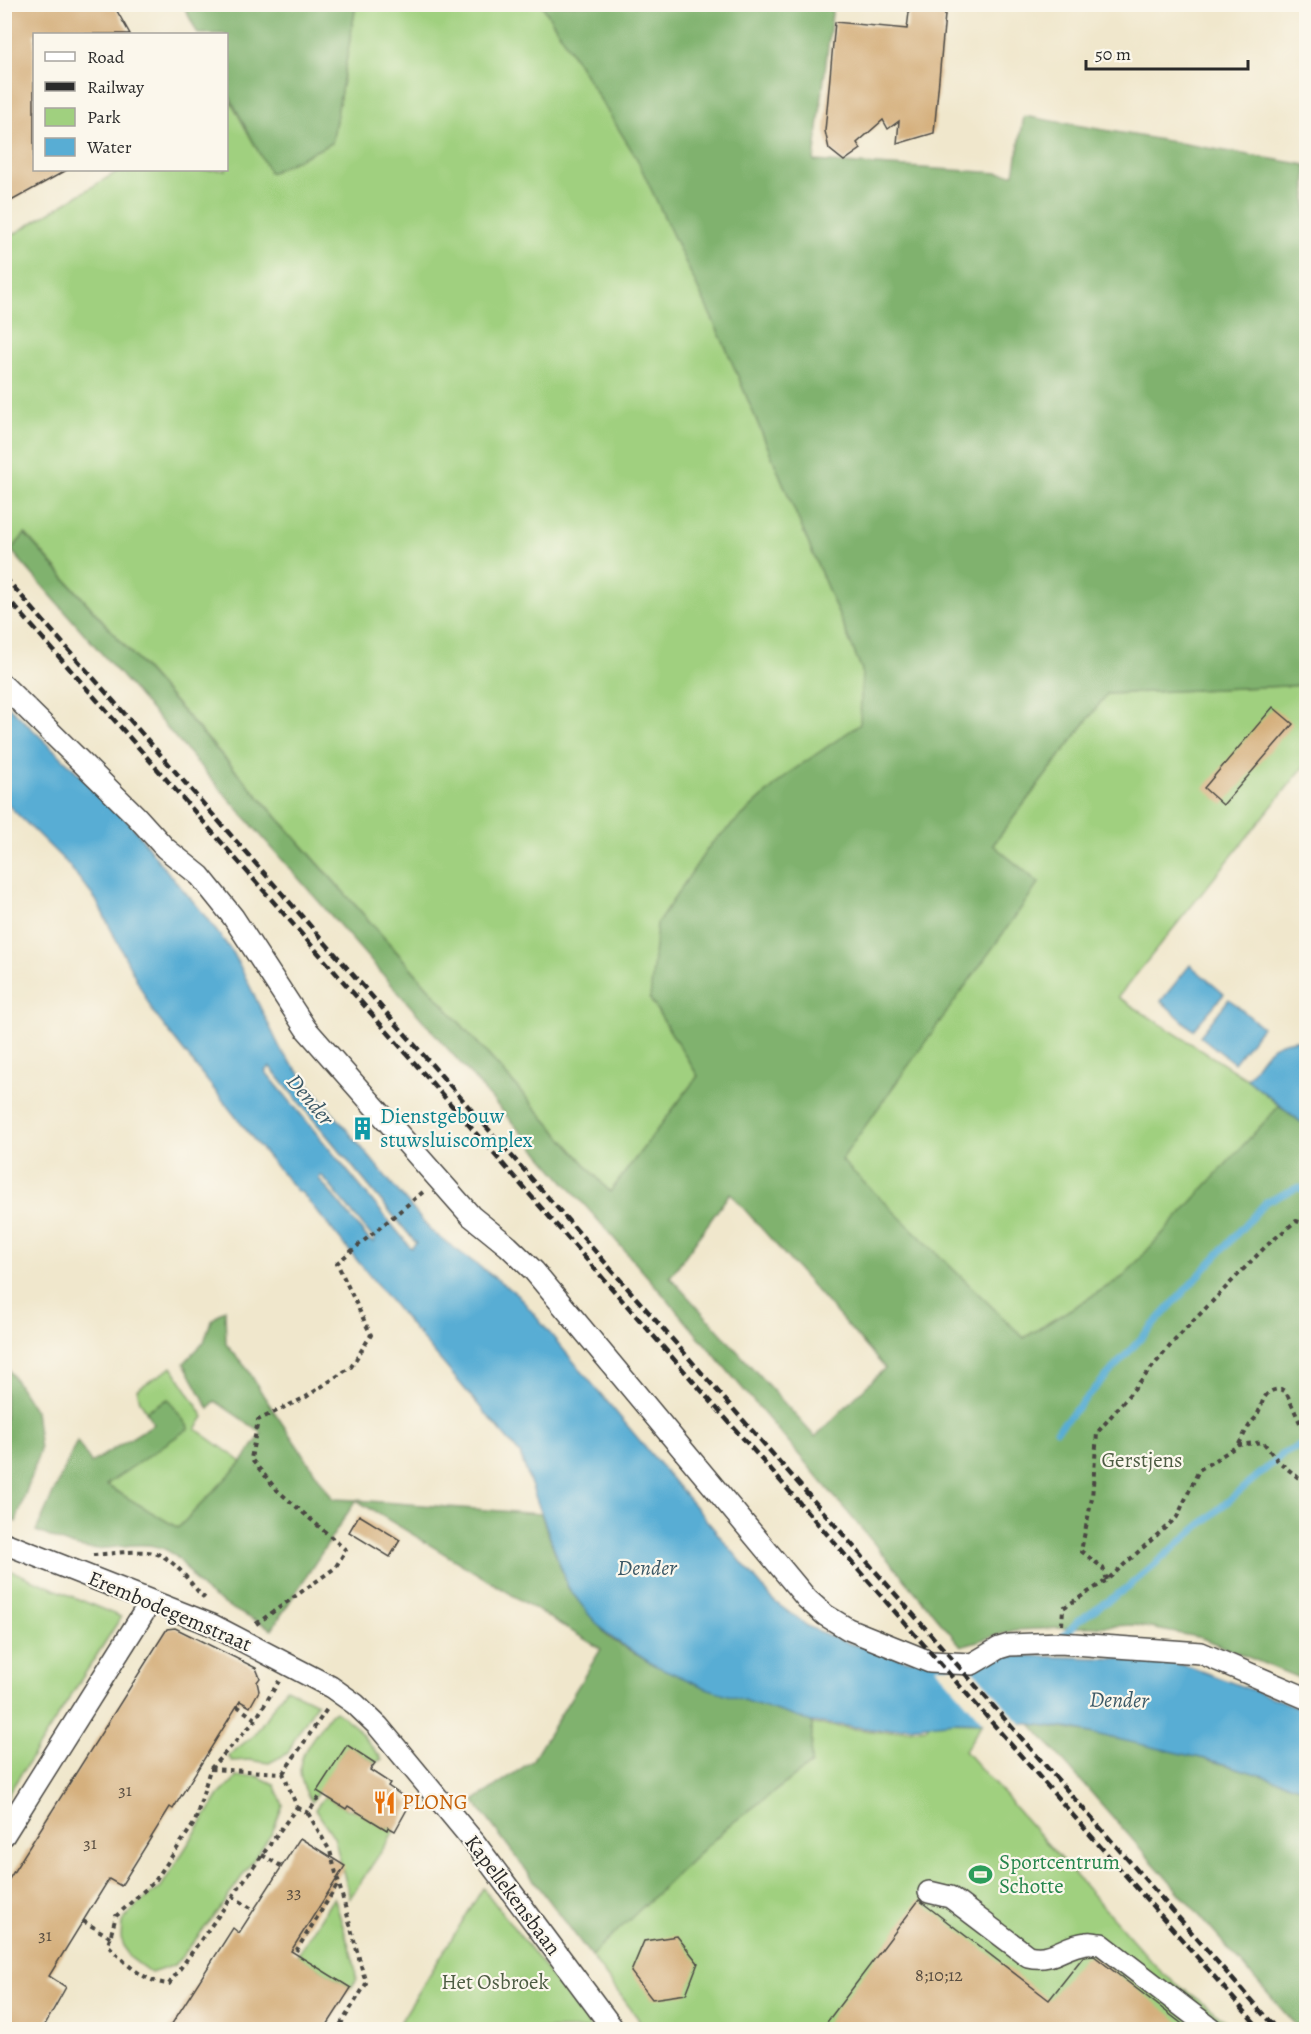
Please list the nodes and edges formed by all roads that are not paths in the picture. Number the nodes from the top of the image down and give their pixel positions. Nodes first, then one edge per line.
1 (4, 686) edge
2 (4, 1543) edge
3 (151, 1601) junction
4 (335, 1690) joint
5 (1306, 1698) edge
6 (4, 1835) edge
7 (929, 1892) dead end
8 (614, 2030) edge
9 (1214, 2030) edge

1 - 5 street
2 - 3 street, Erembodegemstraat
3 - 4 street, Erembodegemstraat
3 - 6 street
4 - 8 street, Kapellekensbaan
7 - 9 street

